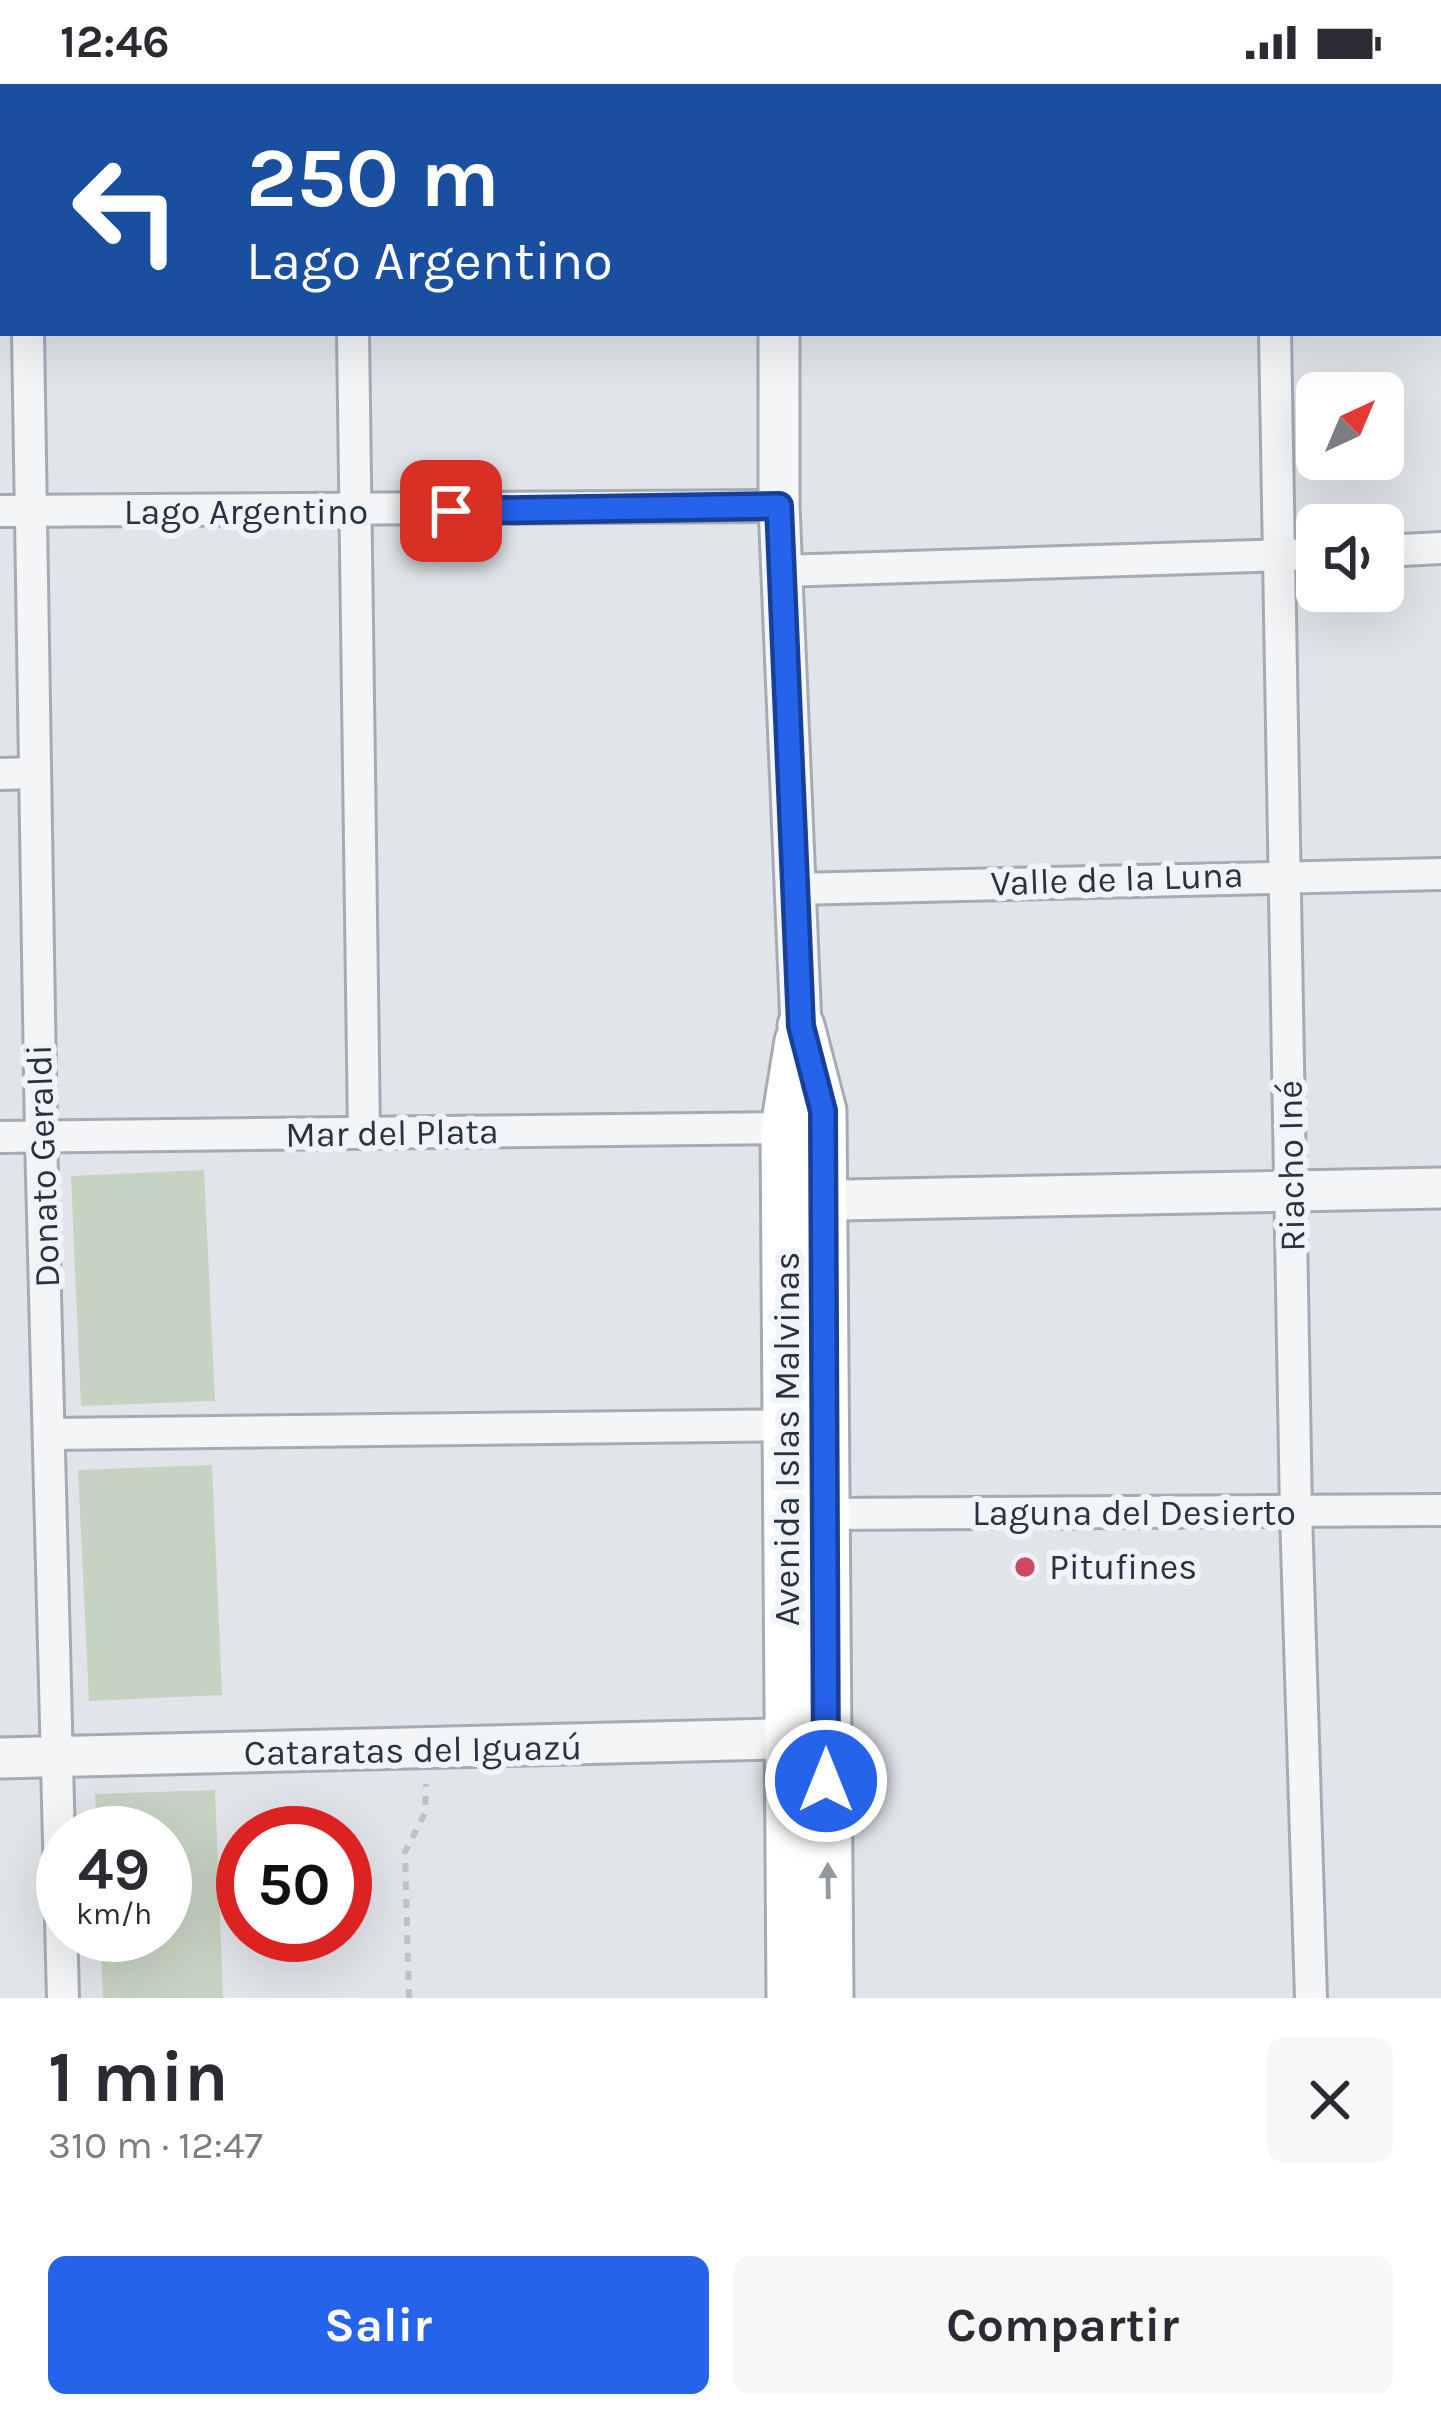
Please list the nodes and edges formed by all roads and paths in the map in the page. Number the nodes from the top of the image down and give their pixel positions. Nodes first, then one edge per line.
1 (28, 336) edge
2 (353, 336) edge
3 (779, 336) edge
4 (1275, 336) edge
5 (779, 506) junction
6 (0, 511) edge
7 (32, 511) junction
8 (357, 512) junction
9 (1441, 548) edge
10 (1404, 549) edge
11 (1296, 555) edge
12 (1280, 556) junction
13 (782, 571) junction
14 (35, 773) junction
15 (0, 774) edge
16 (1288, 874) junction
17 (1441, 874) edge
18 (793, 889) junction
19 (801, 1026) junction
20 (784, 1128) junction
21 (364, 1133) junction
22 (0, 1137) edge
23 (41, 1137) junction
24 (1441, 1188) edge
25 (1290, 1191) junction
26 (805, 1199) junction
27 (806, 1425) junction
28 (51, 1434) junction
29 (1441, 1510) edge
30 (1296, 1513) junction
31 (826, 1514) junction
32 (807, 1739) junction
33 (427, 1750) junction
34 (57, 1757) junction
35 (0, 1758) edge
36 (63, 1998) edge
37 (409, 1998) edge
38 (790, 1998) edge
39 (830, 1998) edge
40 (1311, 1998) edge

1 - 7 street, Donato Geraldi
2 - 8 street
3 - 5 street, Avenida Islas Malvinas
4 - 12 street, Riacho Iné
5 - 8 street, Lago Argentino
5 - 13 street, Avenida Islas Malvinas
6 - 7 street, Lago Argentino
7 - 8 street, Lago Argentino
7 - 14 street, Donato Geraldi
8 - 21 street
9 - 10 street
11 - 12 street
12 - 13 street
12 - 16 street, Riacho Iné
13 - 18 street, Avenida Islas Malvinas
14 - 15 street
14 - 23 street, Donato Geraldi
16 - 17 street, Valle de la Luna
16 - 18 street, Valle de la Luna
16 - 25 street, Riacho Iné
18 - 19 street, Avenida Islas Malvinas
19 - 20 main road, Avenida Islas Malvinas
19 - 26 main road, Avenida Islas Malvinas
20 - 21 street, Mar del Plata
20 - 26 main road, Avenida Islas Malvinas
21 - 23 street, Mar del Plata
22 - 23 street, Mar del Plata
23 - 28 street, Donato Geraldi
24 - 25 street
25 - 26 street
25 - 30 street, Riacho Iné
26 - 27 main road, Avenida Islas Malvinas
27 - 28 street
27 - 31 main road, Avenida Islas Malvinas
27 - 32 main road, Avenida Islas Malvinas
28 - 34 street, Donato Geraldi
29 - 30 street, Laguna del Desierto
30 - 31 street, Laguna del Desierto
30 - 40 street, Riacho Iné
31 - 32 main road, Avenida Islas Malvinas
32 - 33 street, Cataratas del Iguazú
32 - 38 main road, Avenida Islas Malvinas
39 -> 32 main road, Avenida Islas Malvinas
33 - 34 street, Cataratas del Iguazú
33 - 37 path
34 - 35 street, Cataratas del Iguazú
34 - 36 street, Donato Geraldi

